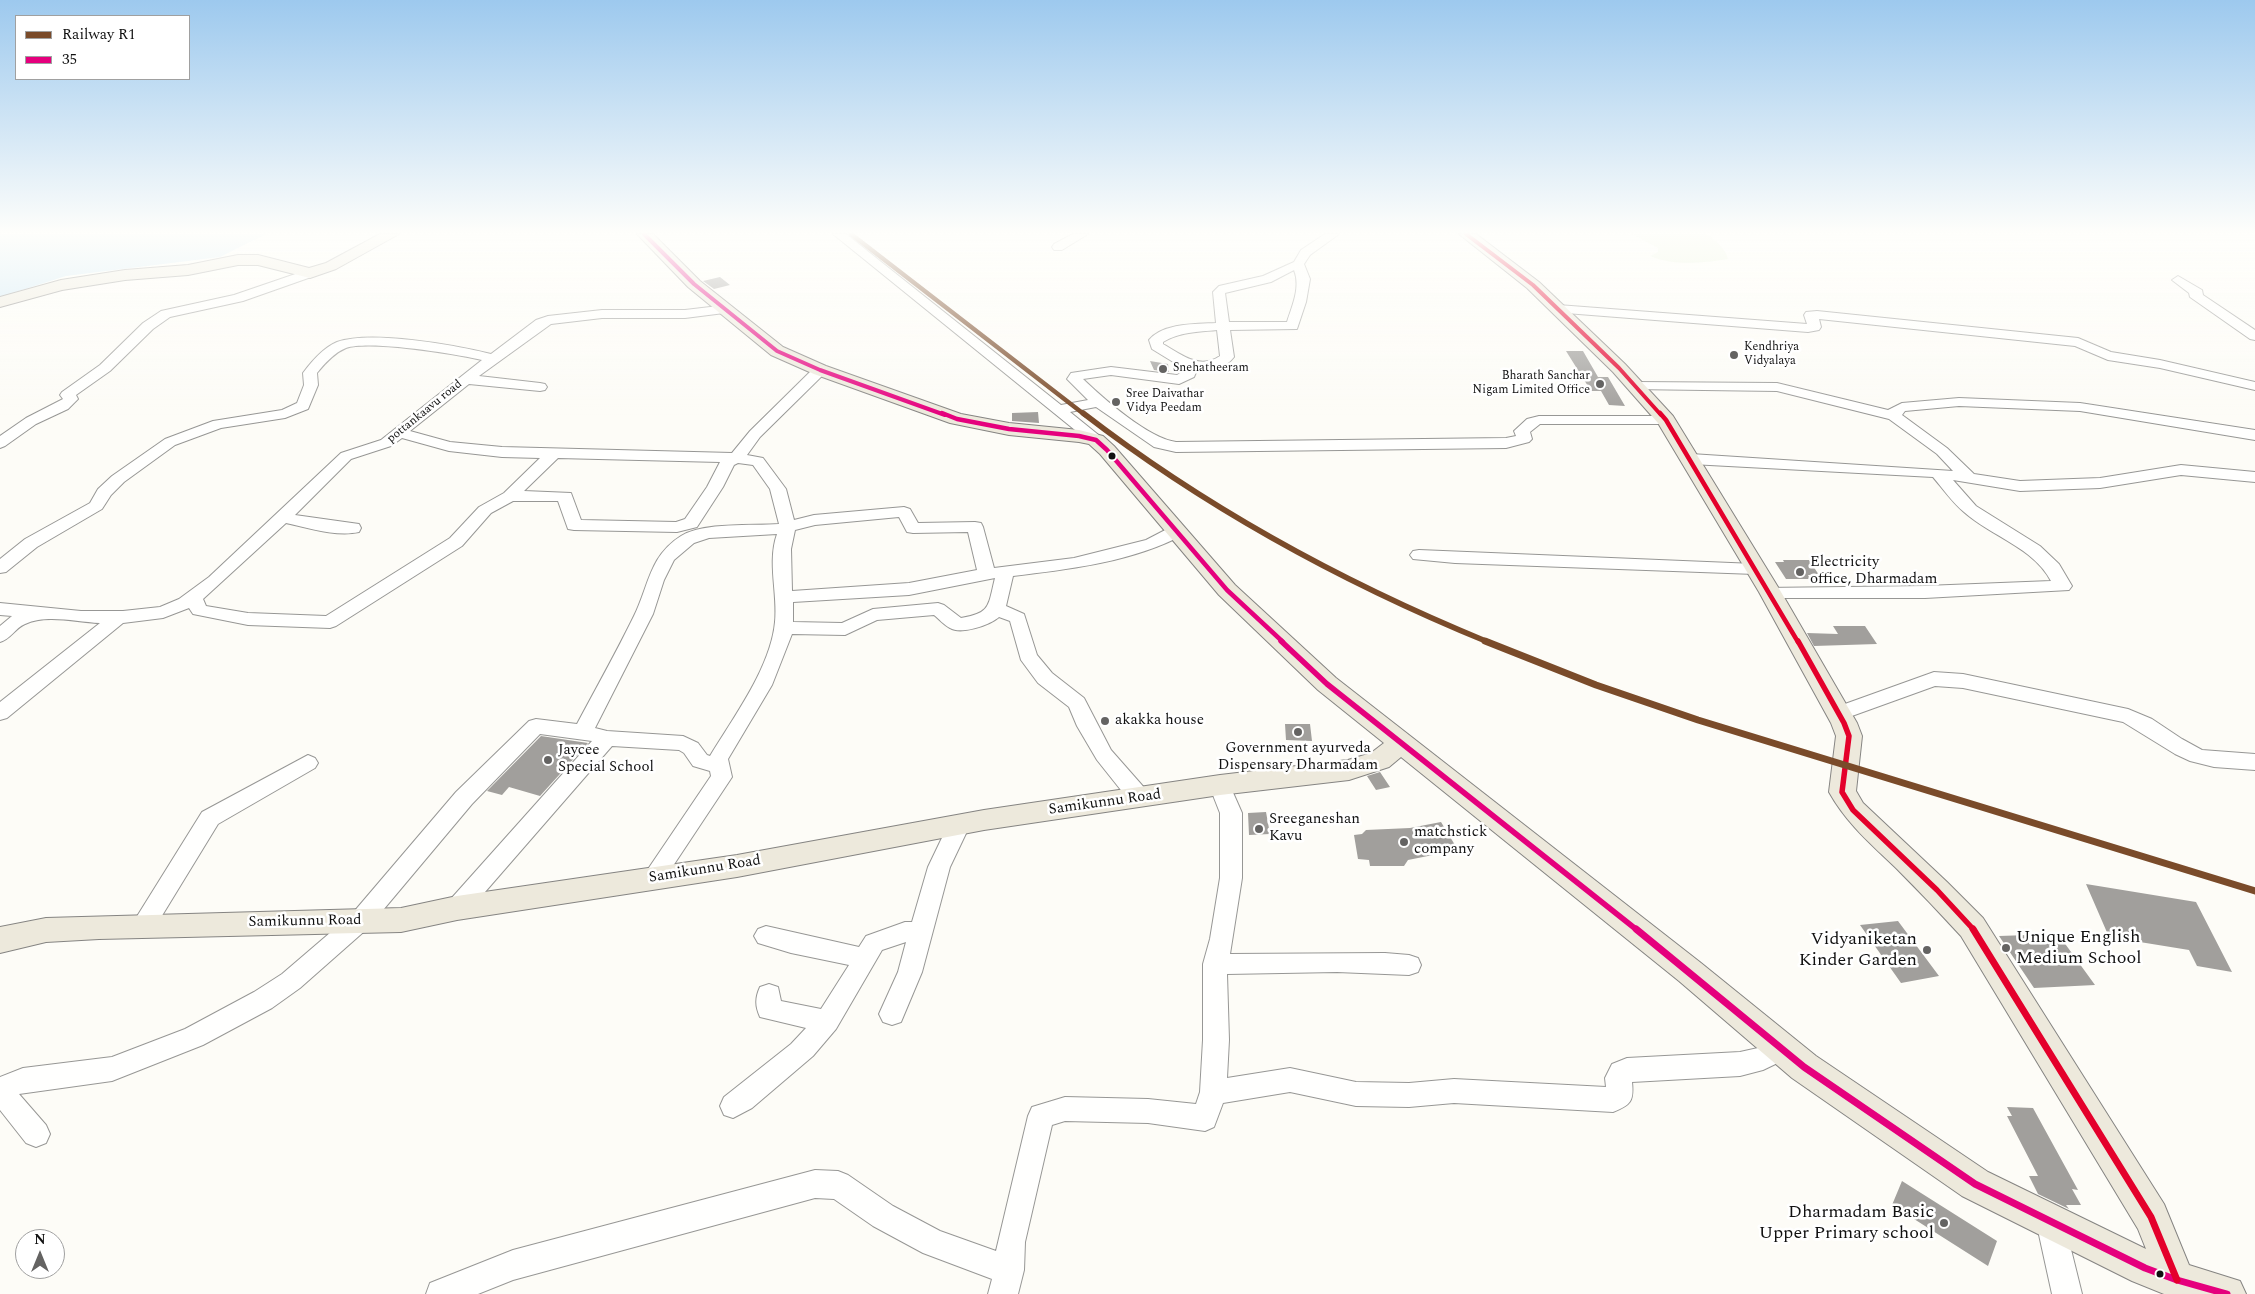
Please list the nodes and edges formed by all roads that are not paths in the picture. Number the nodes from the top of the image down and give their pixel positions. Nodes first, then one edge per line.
1 (29, 294) edge
2 (248, 294) edge
3 (708, 294) edge
4 (914, 294) edge
5 (1219, 294) edge
6 (1301, 294) edge
7 (1542, 294) edge
8 (2195, 294) edge
9 (0, 302) edge
10 (727, 309) junction
11 (1558, 309) junction
12 (1222, 326) junction
13 (2255, 336) edge
14 (494, 359) junction
15 (1190, 366) junction
16 (820, 370) junction
17 (466, 379) junction
18 (1636, 386) junction
19 (2255, 386) edge
20 (540, 388) dead end
21 (1099, 402) junction
22 (1058, 410) junction
23 (1894, 416) junction
24 (1666, 420) junction
25 (400, 432) junction
26 (2255, 435) edge
27 (1096, 440) junction
28 (0, 443) edge
29 (553, 454) junction
30 (736, 458) junction
31 (1691, 459) junction
32 (1938, 472) junction
33 (2255, 477) edge
34 (1969, 478) junction
35 (510, 496) junction
36 (284, 518) junction
37 (353, 528) dead end
38 (787, 528) junction
39 (1177, 531) junction
40 (1419, 555) dead end
41 (0, 568) edge
42 (1756, 569) junction
43 (1006, 571) junction
44 (987, 574) junction
45 (901, 590) junction
46 (1770, 592) junction
47 (786, 597) junction
48 (194, 599) junction
49 (0, 609) edge
50 (996, 609) junction
51 (38, 613) junction
52 (893, 614) junction
53 (120, 616) junction
54 (784, 628) junction
55 (0, 636) edge
56 (0, 713) edge
57 (1843, 725) junction
58 (583, 732) junction
59 (607, 738) junction
60 (1400, 743) junction
61 (2255, 762) edge
62 (308, 763) dead end
63 (718, 765) junction
64 (1220, 785) junction
65 (1140, 798) junction
66 (958, 825) junction
67 (654, 878) junction
68 (457, 908) junction
69 (360, 921) junction
70 (144, 925) junction
71 (920, 932) junction
72 (766, 936) dead end
73 (0, 940) edge
74 (865, 959) junction
75 (1215, 964) junction
76 (1409, 965) dead end
77 (770, 995) dead end
78 (892, 1014) dead end
79 (826, 1021) junction
80 (1781, 1049) junction
81 (0, 1089) edge
82 (1213, 1092) junction
83 (733, 1106) dead end
84 (36, 1134) dead end
85 (2050, 1221) junction
86 (2177, 1280) junction
87 (1006, 1282) edge
88 (441, 1294) edge
89 (2067, 1294) edge
90 (2227, 1294) edge

1 - 9 main road
2 - 28 street
3 - 10 main road
4 - 22 street
5 - 12 street
6 - 12 street
7 - 11 main road
8 - 13 street
10 - 14 street, pottankaavu road
10 - 16 main road
11 - 18 main road
11 - 19 street
12 - 15 street
12 - 15 street
14 - 17 street, pottankaavu road
14 - 41 street
15 - 21 street
16 - 27 main road
16 - 30 street
17 - 20 street
17 - 25 street, pottankaavu road
18 - 23 street
18 - 24 main road
21 - 22 street
21 - 24 street
22 - 27 street
23 - 26 street
23 - 34 street
24 - 31 main road
25 - 29 street
25 - 36 street, pottankaavu road
27 - 39 main road
29 - 30 street
29 - 35 street
30 - 35 street
30 - 38 street
31 - 32 street
31 - 42 main road
32 - 34 street
32 - 46 street
33 - 34 street
35 - 48 street
36 - 37 street
36 - 48 street, pottankaavu road
38 - 44 street
38 - 47 street
38 - 58 street
39 - 43 street
39 - 60 main road
40 - 42 street
42 - 46 main road
43 - 44 street
43 - 50 street
44 - 45 street
45 - 47 street
45 - 52 street
46 - 57 main road
47 - 54 street
48 - 53 street, pottankaavu road
49 - 51 street, pottankaavu road
50 - 52 street
50 - 65 street
51 - 53 street, pottankaavu road
51 - 55 street
52 - 54 street
53 - 56 street
54 - 63 street
57 - 61 street
57 - 86 main road
58 - 59 street
58 - 69 street
59 - 63 street
59 - 68 street
60 - 64 main road, Samikunnu Road
60 - 80 main road
62 - 70 street
63 - 67 street
64 - 65 main road, Samikunnu Road
64 - 75 street
65 - 66 main road, Samikunnu Road
66 - 67 main road, Samikunnu Road
66 - 71 street
67 - 68 main road, Samikunnu Road
68 - 69 main road, Samikunnu Road
69 - 70 main road, Samikunnu Road
69 - 81 street
70 - 73 main road, Samikunnu Road
71 - 74 street
71 - 78 street
72 - 74 street
74 - 79 street
75 - 76 street
75 - 82 street
77 - 79 street
79 - 83 street
80 - 82 street
80 - 85 main road
81 - 84 street
82 - 87 street
85 - 86 main road
85 - 89 street
86 - 90 main road
87 - 88 street

